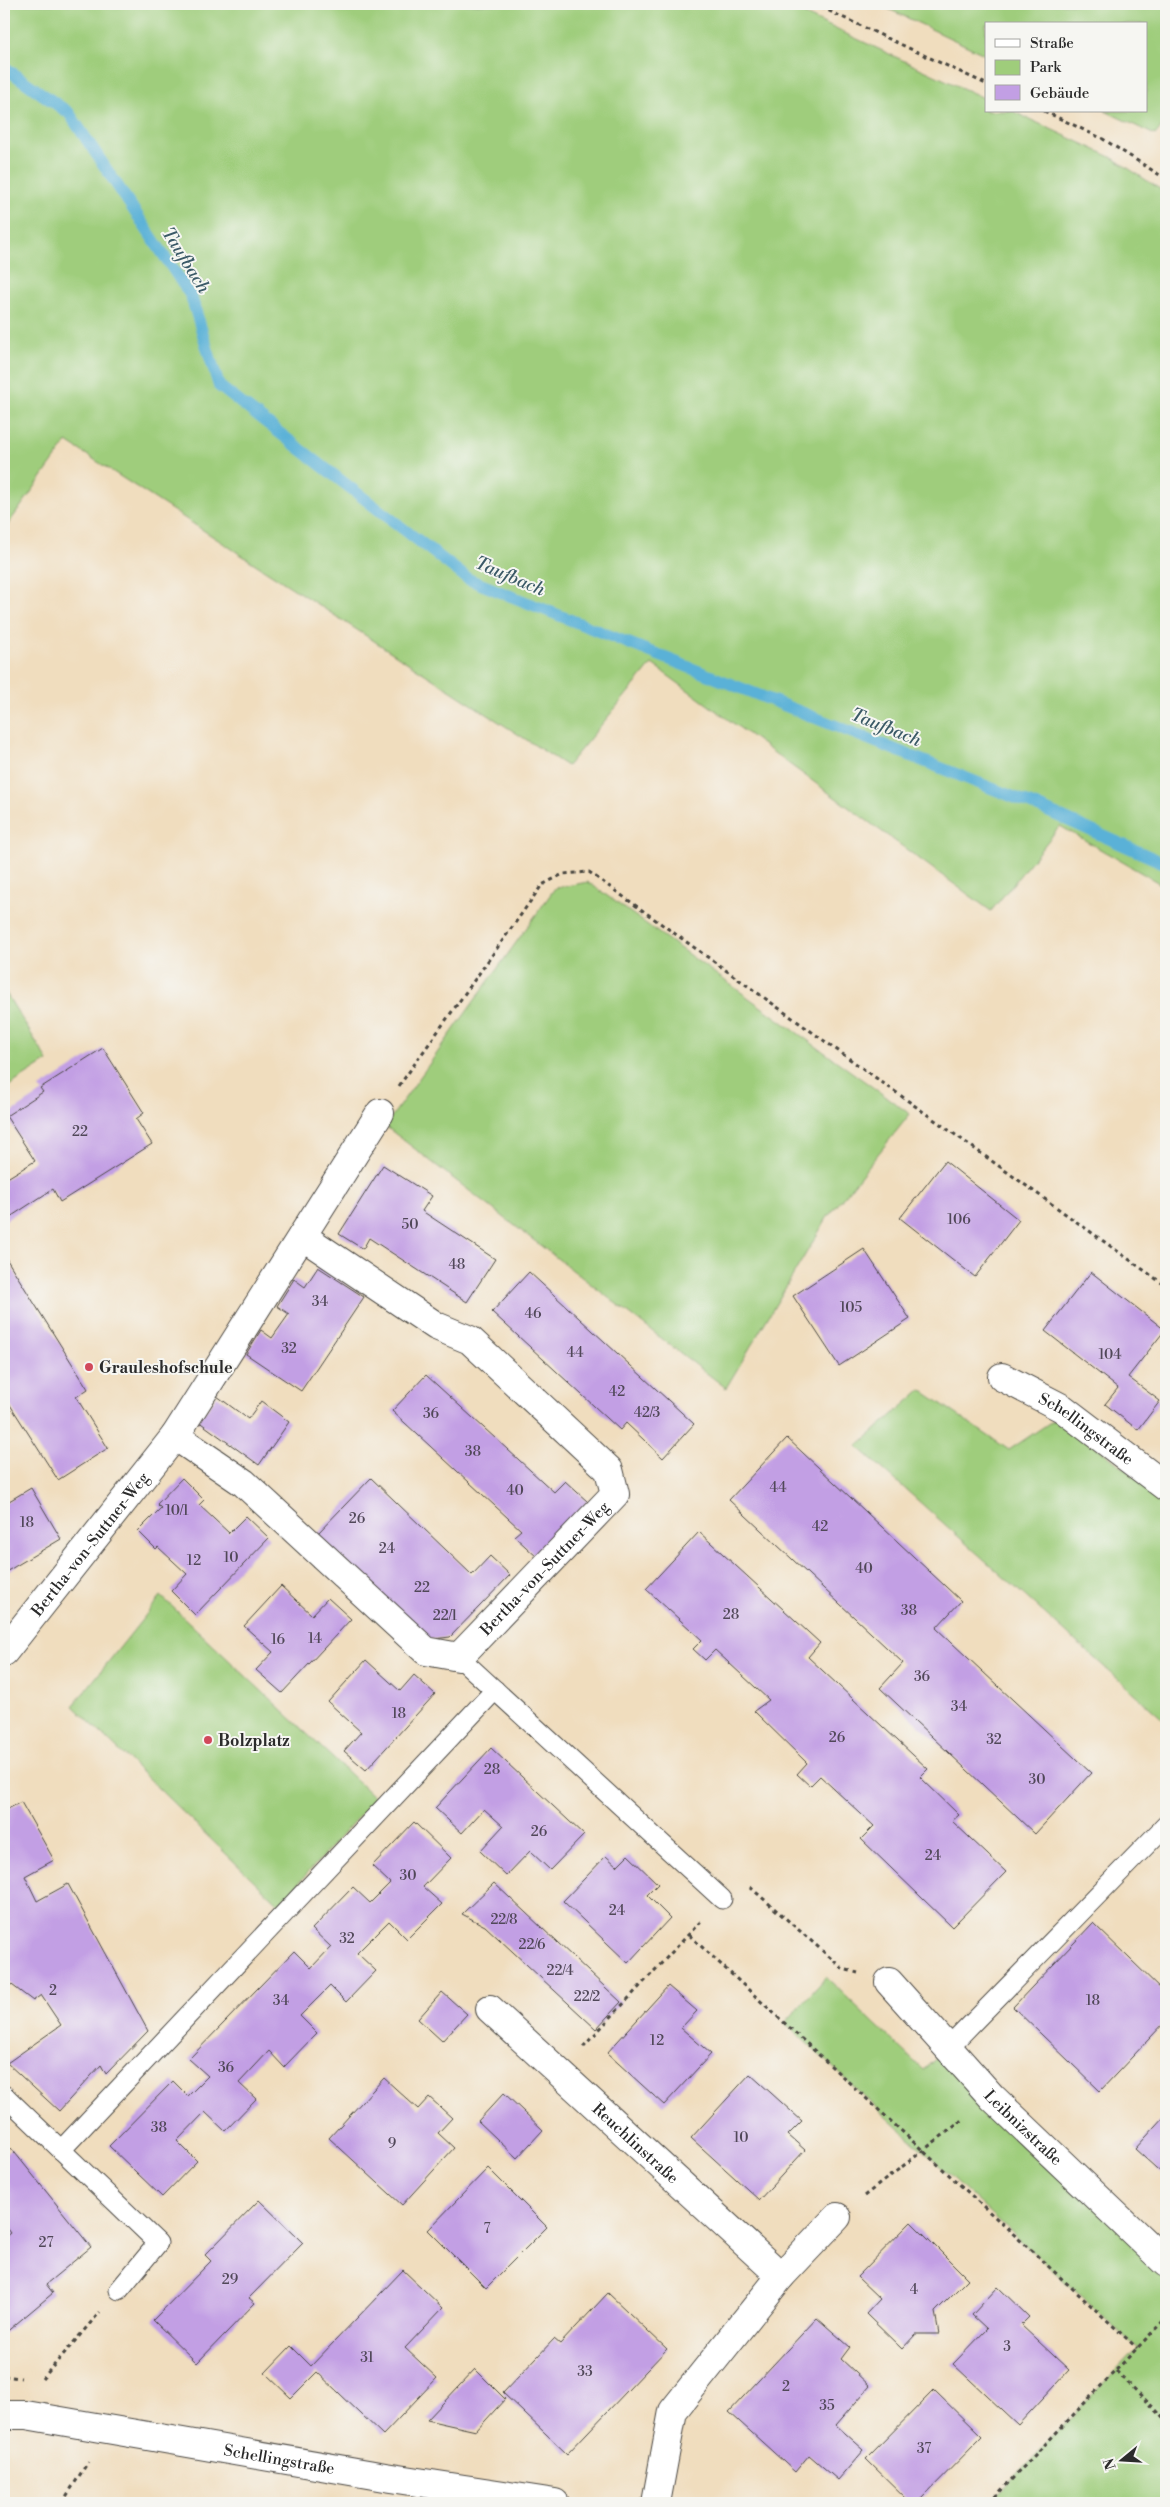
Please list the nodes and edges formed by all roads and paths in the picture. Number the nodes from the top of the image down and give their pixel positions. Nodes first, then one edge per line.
1 (814, 4) edge
2 (985, 84) edge
3 (1046, 112) edge
4 (1166, 180) edge
5 (380, 1113) joint
6 (302, 1236) junction
7 (1166, 1286) edge
8 (1002, 1377) dead end
9 (175, 1436) junction
10 (1166, 1487) edge
11 (4, 1652) edge
12 (460, 1657) junction
13 (495, 1690) junction
14 (1166, 1825) edge
15 (722, 1899) junction
16 (689, 1934) junction
17 (889, 1982) joint
18 (490, 2009) dead end
19 (948, 2048) junction
20 (558, 2073) junction
21 (4, 2095) edge
22 (992, 2097) junction
23 (61, 2150) junction
24 (923, 2150) junction
25 (837, 2217) joint
26 (1166, 2264) edge
27 (780, 2276) junction
28 (119, 2290) joint
29 (1166, 2318) edge
30 (1137, 2348) junction
31 (1116, 2371) junction
32 (42, 2379) dead end
33 (4, 2415) edge
34 (1166, 2420) edge
35 (108, 2429) junction
36 (62, 2503) edge
37 (555, 2503) edge
38 (656, 2503) edge
39 (989, 2503) edge

1 - 2 path
3 - 4 path
5 - 6 street, Bertha-von-Suttner-Weg
5 - 7 path
6 - 9 street, Bertha-von-Suttner-Weg
6 - 12 street, Bertha-von-Suttner-Weg
8 - 10 street, Schellingstraße
9 - 11 street, Bertha-von-Suttner-Weg
9 - 12 street
12 - 13 lane
13 - 15 lane
13 - 23 lane
14 - 19 lane
15 - 16 path
15 - 17 path
16 - 20 path
16 - 24 path
17 - 19 street, Leibnizstraße
18 - 20 street, Reuchlinstraße
19 - 22 street, Leibnizstraße
20 - 27 street, Reuchlinstraße
21 - 23 lane
22 - 24 path
22 - 26 street, Leibnizstraße
23 - 28 lane
24 - 25 path
24 - 30 path
25 - 27 street
27 - 38 street
28 - 32 path
29 - 30 path
30 - 31 path
31 - 34 path
31 - 39 path
33 - 35 street, Schellingstraße
35 - 36 path
35 - 37 street, Schellingstraße

